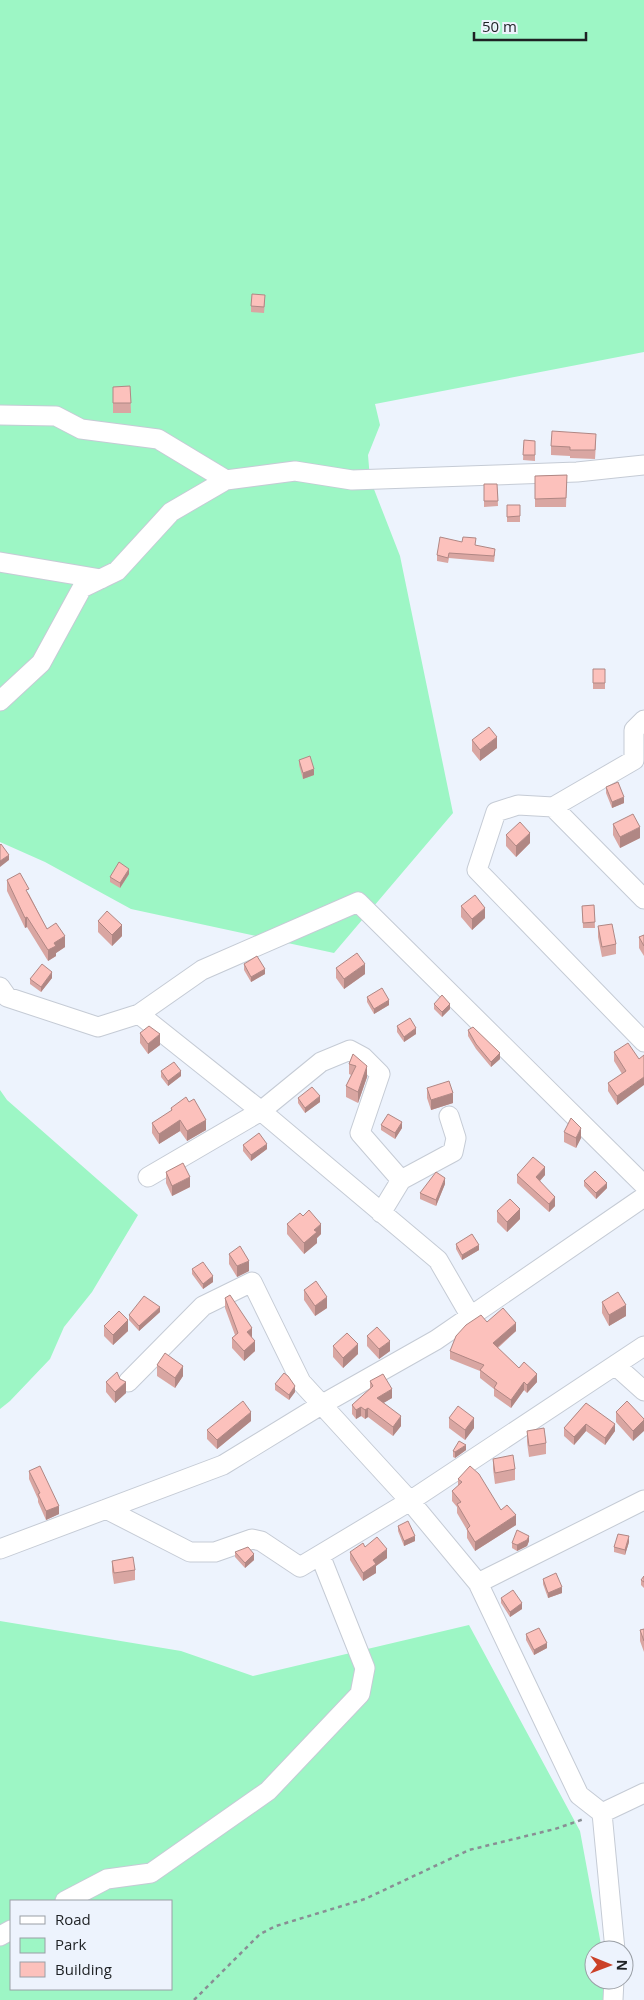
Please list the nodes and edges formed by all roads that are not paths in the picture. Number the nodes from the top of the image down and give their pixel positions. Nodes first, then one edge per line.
1 (0, 415) edge
2 (644, 465) edge
3 (226, 480) junction
4 (0, 562) edge
5 (101, 579) junction
6 (0, 701) edge
7 (644, 720) edge
8 (554, 807) junction
9 (644, 899) edge
10 (0, 987) edge
11 (139, 1014) junction
12 (644, 1042) edge
13 (260, 1111) junction
14 (449, 1116) dead end
15 (148, 1177) dead end
16 (401, 1180) junction
17 (644, 1185) edge
18 (644, 1198) edge
19 (381, 1213) junction
20 (471, 1317) junction
21 (644, 1346) edge
22 (616, 1365) junction
23 (128, 1382) edge
24 (644, 1391) edge
25 (321, 1405) junction
26 (644, 1500) edge
27 (410, 1501) junction
28 (106, 1509) junction
29 (0, 1549) edge
30 (320, 1555) junction
31 (478, 1583) junction
32 (644, 1793) edge
33 (602, 1813) junction
34 (67, 1900) edge
35 (614, 1940) edge

1 - 3 street
2 - 3 street
3 - 5 street
4 - 5 street
5 - 6 street
7 - 8 street
8 - 9 street
8 - 12 street
10 - 11 street
11 - 13 street
11 - 17 street
13 - 15 street
13 - 16 street
13 - 19 street
14 - 16 street
16 - 19 street
18 - 20 street
19 - 20 street
20 - 25 street
21 - 22 street
22 - 24 street
22 - 27 street
23 - 25 street
25 - 27 street
25 - 28 street
26 - 31 street
27 - 30 street
27 - 31 street
28 - 29 street
28 - 30 street
30 - 34 street
31 - 33 street
32 - 33 street
33 - 35 street

